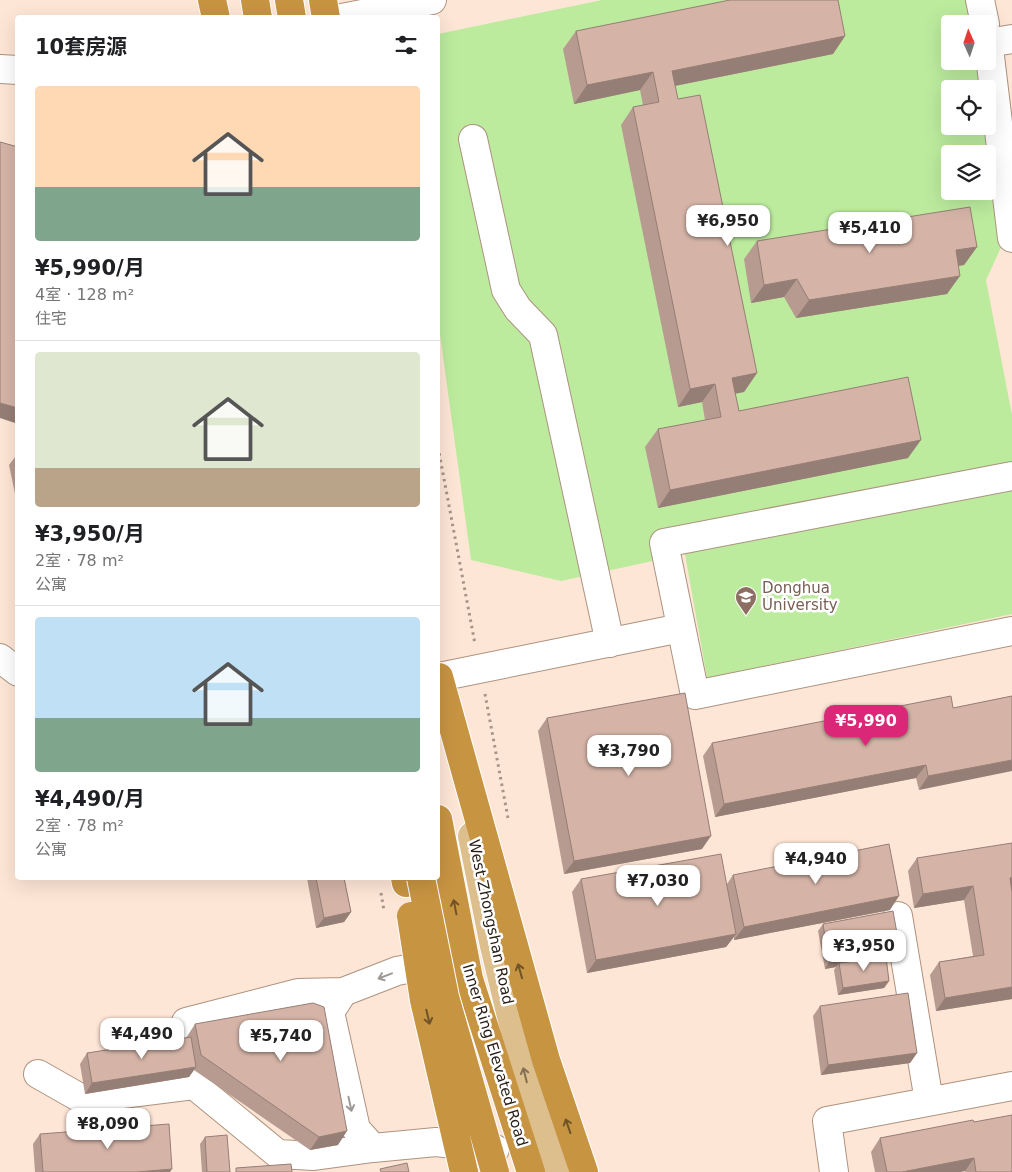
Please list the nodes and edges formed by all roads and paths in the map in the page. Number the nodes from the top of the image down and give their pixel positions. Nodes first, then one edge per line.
1 (256, 0) edge
2 (289, 0) edge
3 (315, 0) edge
4 (322, 0) edge
5 (432, 0) edge
6 (980, 0) edge
7 (259, 15) edge
8 (292, 15) edge
9 (318, 15) edge
10 (319, 15) edge
11 (325, 15) edge
12 (357, 15) edge
13 (983, 15) edge
14 (1012, 39) edge
15 (996, 40) edge
16 (0, 70) edge
17 (15, 70) edge
18 (992, 70) edge
19 (473, 139) dead end
20 (1012, 238) edge
21 (440, 459) edge
22 (1012, 476) edge
23 (681, 628) junction
24 (1012, 631) edge
25 (610, 643) junction
26 (0, 658) edge
27 (15, 670) edge
28 (480, 670) junction
29 (440, 673) edge
30 (440, 680) edge
31 (440, 683) edge
32 (509, 825) dead end
33 (440, 829) edge
34 (415, 880) edge
35 (415, 880) edge
36 (415, 880) edge
37 (898, 916) edge
38 (449, 961) junction
39 (343, 992) junction
40 (38, 1074) dead end
41 (194, 1085) junction
42 (1012, 1086) edge
43 (929, 1101) junction
44 (373, 1148) junction
45 (497, 1164) edge
46 (464, 1172) edge
47 (531, 1172) edge
48 (555, 1172) edge
49 (584, 1172) edge
50 (834, 1172) edge

1 - 7 highway
2 - 8 highway
3 - 9 main road
4 - 10 main road
4 - 11 highway
5 - 12 street
6 - 13 street
14 - 15 street
16 - 17 street
18 - 20 street
19 - 25 street
21 - 28 path
22 - 23 street
23 - 24 street
23 - 25 street
25 - 28 street
26 - 27 street
28 - 29 street
28 - 32 path
49 -> 30 highway
48 -> 31 main road, West Zhongshan Road
47 -> 33 highway, Inner Ring Elevated Road
34 - 38 main road
35 - 45 highway, Inner Ring Elevated Road, bridge
36 -> 46 highway, bridge
37 - 43 street
38 -> 39 street
38 - 45 main road
39 - 41 street
39 -> 44 street
40 - 41 street
41 - 44 street
42 - 43 street
43 - 50 street
44 - 45 street

